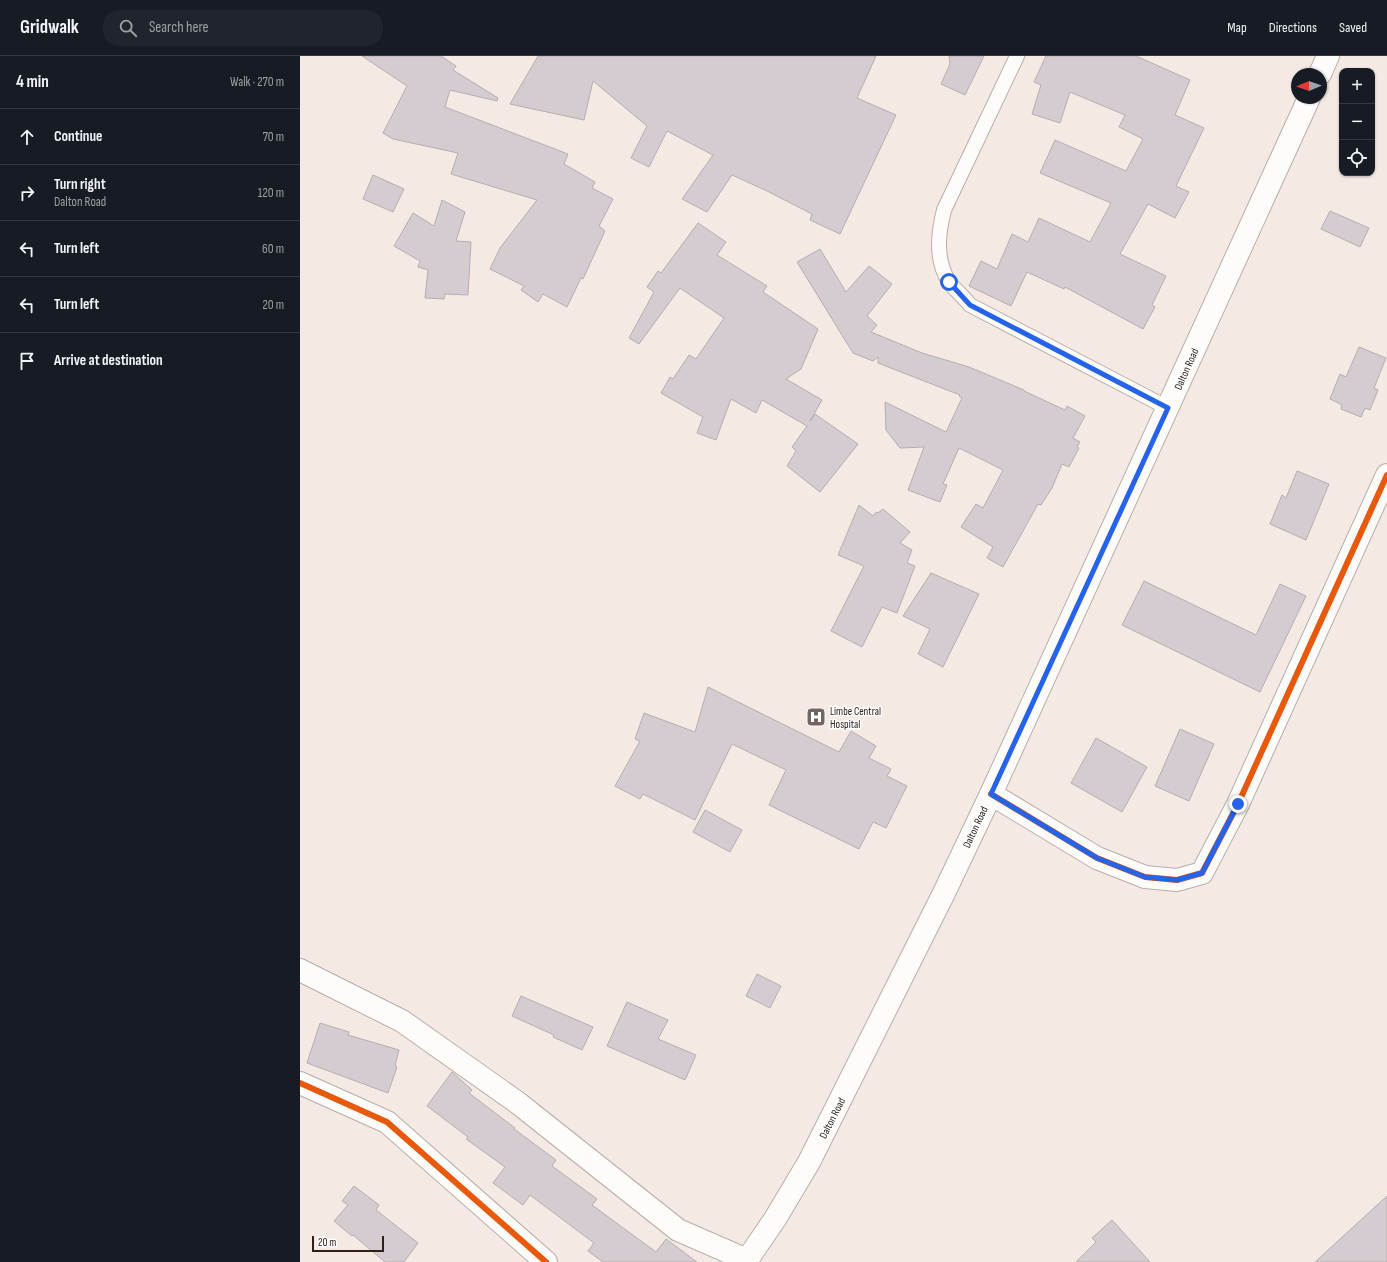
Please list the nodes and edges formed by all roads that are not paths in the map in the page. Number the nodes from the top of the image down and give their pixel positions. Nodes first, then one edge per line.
1 (1017, 56) edge
2 (1328, 56) edge
3 (1323, 68) edge
4 (1306, 104) edge
5 (1168, 408) junction
6 (1387, 475) edge
7 (991, 794) junction
8 (300, 970) edge
9 (300, 1082) edge
10 (747, 1261) edge
11 (546, 1262) edge

1 - 5 lane
2 - 3 main road
4 - 5 main road, Dalton Road
5 - 7 main road, Dalton Road
6 - 7 main road
7 - 10 main road, Dalton Road
8 - 10 main road
9 - 11 main road

